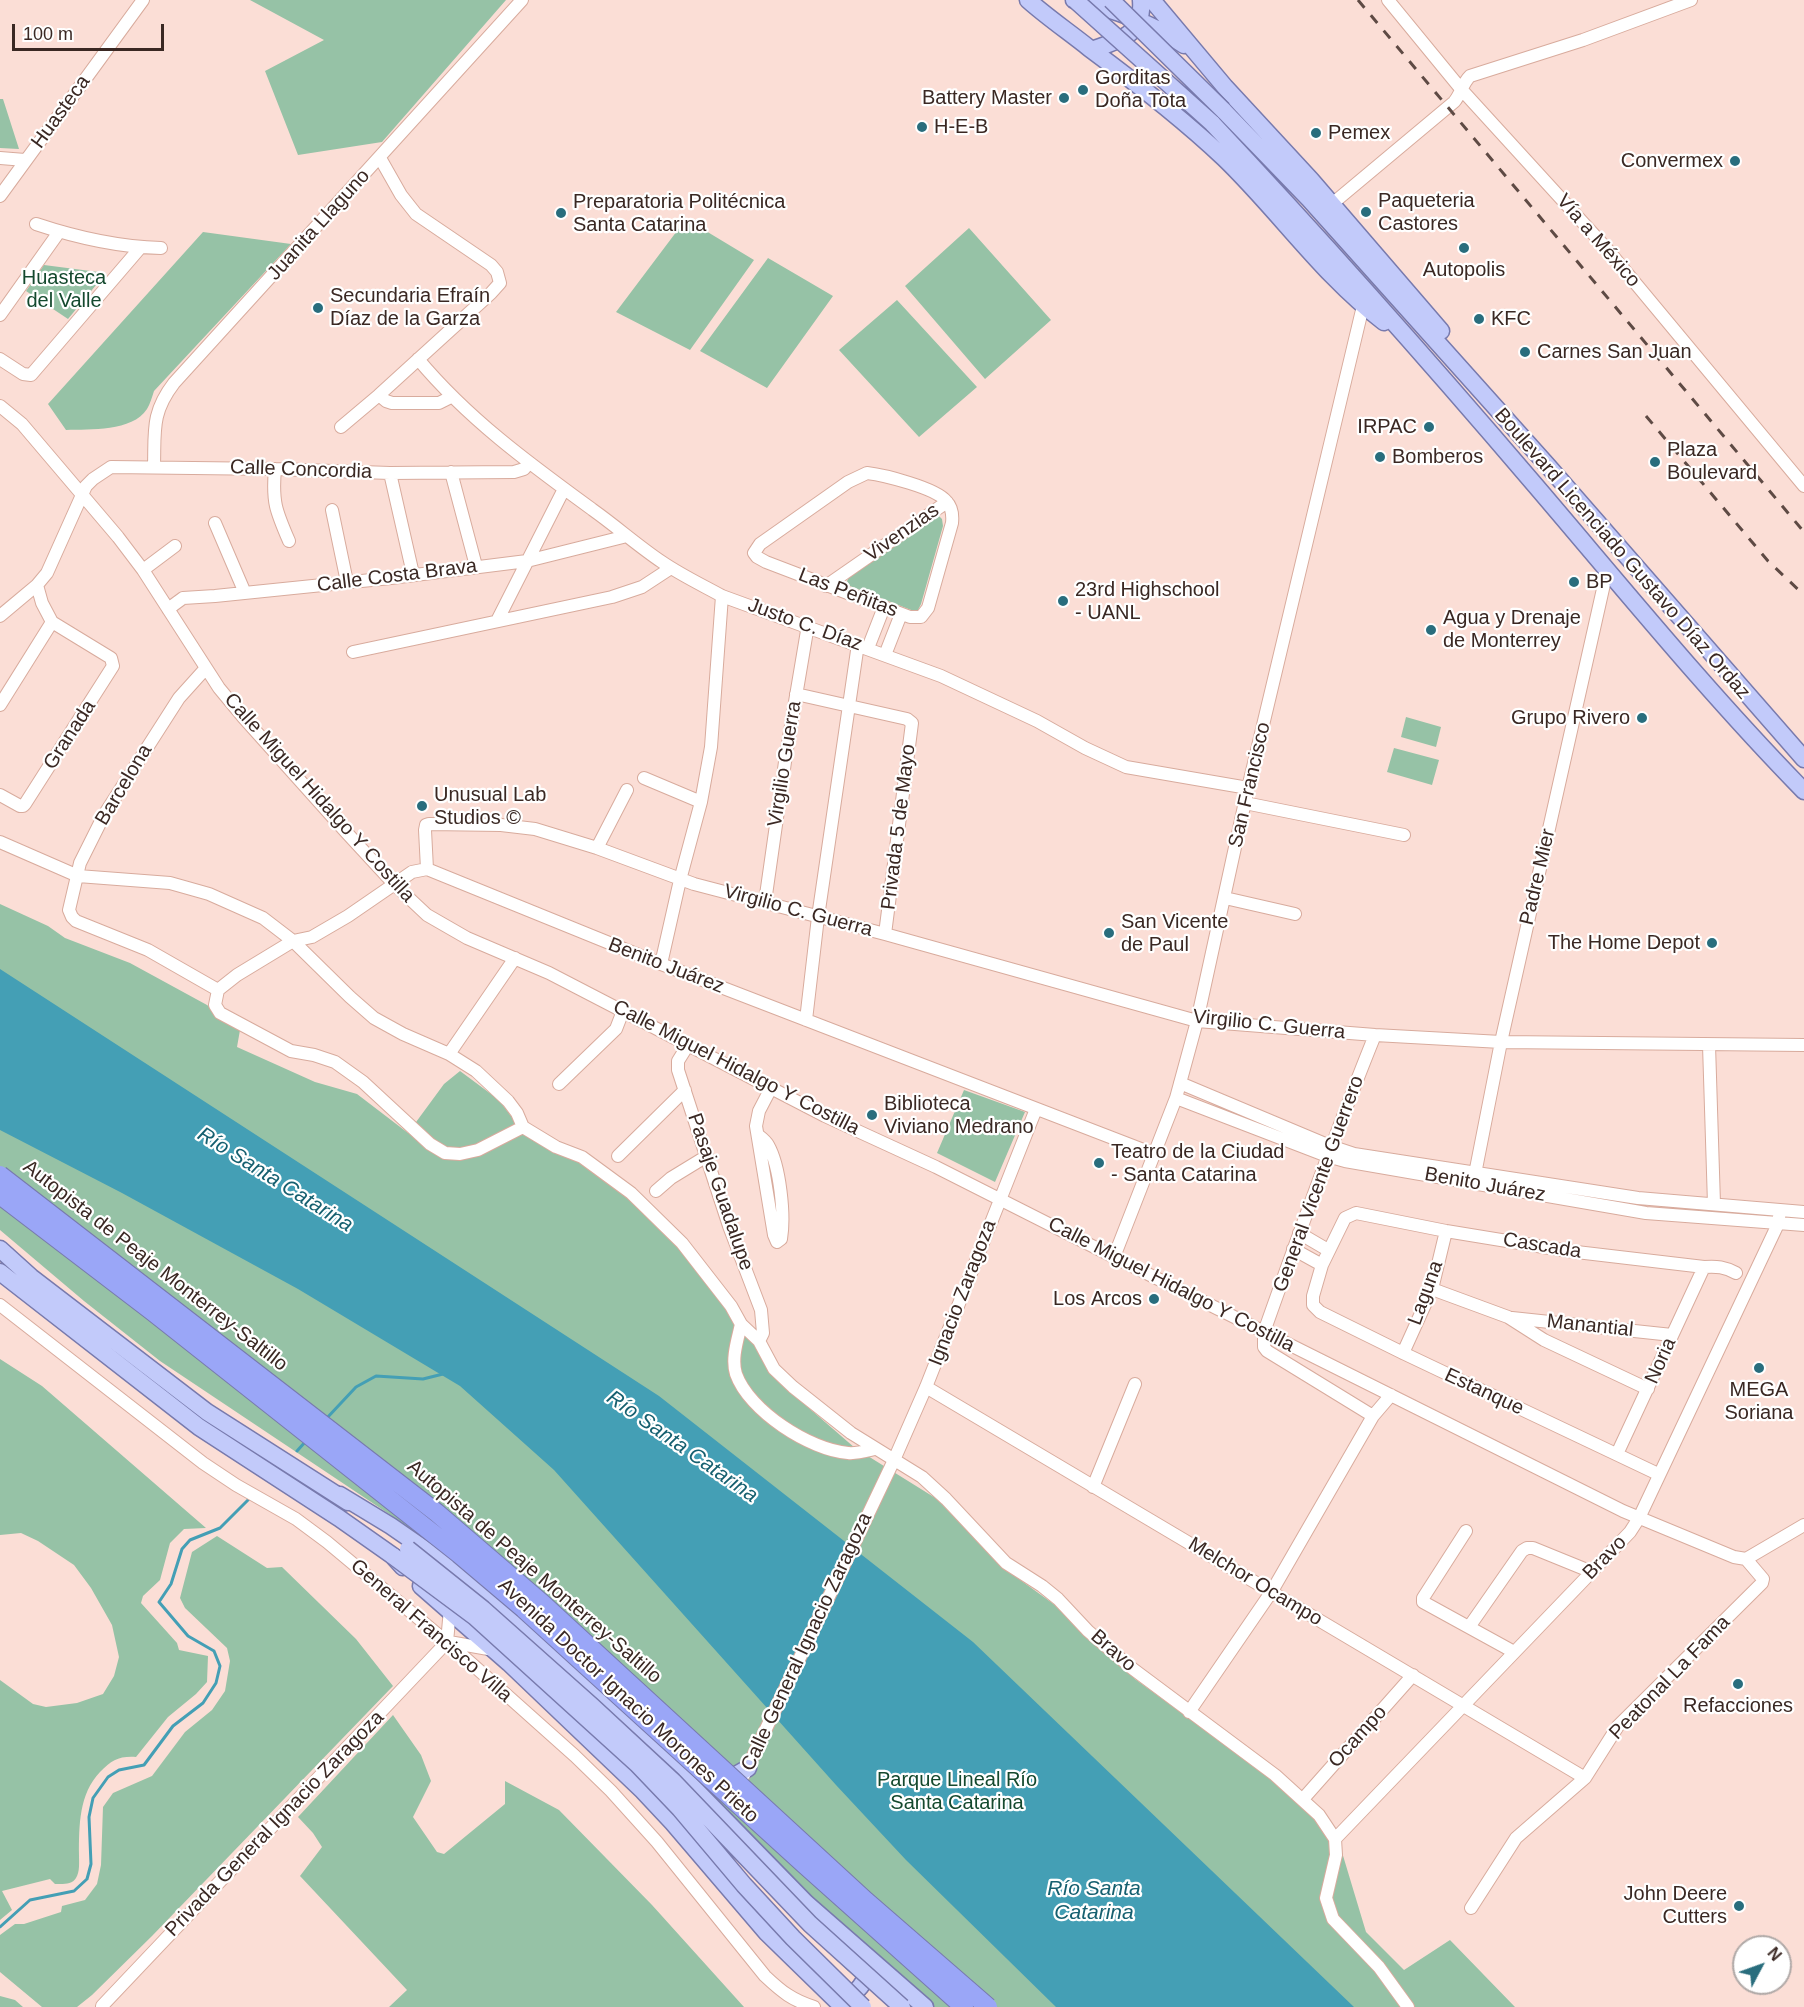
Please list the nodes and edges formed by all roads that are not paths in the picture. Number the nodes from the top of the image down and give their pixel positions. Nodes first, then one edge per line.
1 (143, 0) edge
2 (522, 0) edge
3 (1074, 0) edge
4 (1111, 0) edge
5 (1141, 0) edge
6 (1152, 0) edge
7 (1388, 0) edge
8 (1691, 0) edge
9 (1033, 2) edge
10 (1140, 19) junction
11 (1092, 50) junction
12 (1204, 62) junction
13 (1461, 89) junction
14 (1169, 111) junction
15 (0, 158) edge
16 (380, 158) junction
17 (25, 160) junction
18 (0, 196) edge
19 (1332, 204) junction
20 (36, 224) dead end
21 (59, 232) junction
22 (140, 248) junction
23 (161, 248) dead end
24 (1363, 306) junction
25 (0, 315) edge
26 (1411, 342) junction
27 (418, 359) junction
28 (2, 365) edge
29 (1481, 392) junction
30 (379, 395) junction
31 (451, 397) junction
32 (0, 406) edge
33 (341, 427) dead end
34 (529, 463) junction
35 (154, 466) junction
36 (275, 469) junction
37 (451, 472) junction
38 (390, 473) junction
39 (1804, 486) edge
40 (564, 489) junction
41 (81, 494) junction
42 (947, 502) junction
43 (332, 510) dead end
44 (215, 523) dead end
45 (627, 536) junction
46 (289, 541) dead end
47 (175, 546) dead end
48 (527, 561) junction
49 (476, 566) junction
50 (671, 568) junction
51 (143, 570) junction
52 (1607, 571) junction
53 (413, 574) junction
54 (346, 582) junction
55 (37, 585) junction
56 (826, 586) junction
57 (245, 593) junction
58 (722, 596) junction
59 (884, 607) junction
60 (168, 609) junction
61 (901, 614) junction
62 (0, 616) edge
63 (498, 621) junction
64 (52, 622) junction
65 (808, 626) junction
66 (863, 646) junction
67 (353, 652) dead end
68 (885, 655) junction
69 (206, 668) junction
70 (796, 694) junction
71 (0, 705) edge
72 (849, 705) junction
73 (1782, 735) junction
74 (1804, 749) edge
75 (1804, 759) edge
76 (1780, 766) junction
77 (644, 778) dead end
78 (1248, 788) junction
79 (627, 790) dead end
80 (1804, 791) edge
81 (0, 795) edge
82 (701, 801) junction
83 (1245, 802) junction
84 (1804, 807) edge
85 (1404, 835) dead end
86 (0, 842) edge
87 (597, 848) junction
88 (427, 869) junction
89 (78, 876) junction
90 (681, 880) junction
91 (394, 884) junction
92 (1225, 898) junction
93 (765, 902) junction
94 (1295, 914) dead end
95 (818, 917) junction
96 (885, 934) junction
97 (293, 940) junction
98 (514, 958) junction
99 (661, 964) junction
100 (218, 990) junction
101 (623, 1011) junction
102 (806, 1020) junction
103 (1197, 1021) junction
104 (1375, 1035) junction
105 (1501, 1042) junction
106 (688, 1045) junction
107 (1709, 1045) junction
108 (1804, 1045) edge
109 (450, 1054) junction
110 (1180, 1083) junction
111 (559, 1084) dead end
112 (771, 1088) junction
113 (684, 1090) junction
114 (1176, 1098) junction
115 (1036, 1109) junction
116 (522, 1127) junction
117 (1329, 1151) junction
118 (1154, 1154) junction
119 (618, 1156) dead end
120 (707, 1156) junction
121 (0, 1175) edge
122 (1474, 1178) junction
123 (656, 1191) dead end
124 (0, 1195) edge
125 (999, 1199) junction
126 (1714, 1204) junction
127 (1780, 1211) junction
128 (1804, 1212) edge
129 (1778, 1224) junction
130 (1804, 1225) edge
131 (1446, 1231) junction
132 (1299, 1233) junction
133 (777, 1242) dead end
134 (0, 1249) edge
135 (1293, 1249) junction
136 (1328, 1250) junction
137 (1114, 1257) junction
138 (1322, 1265) junction
139 (1704, 1267) junction
140 (0, 1272) edge
141 (1736, 1273) dead end
142 (1432, 1289) junction
143 (0, 1305) edge
144 (1508, 1317) junction
145 (741, 1324) junction
146 (1264, 1332) junction
147 (1672, 1335) junction
148 (759, 1341) junction
149 (1403, 1353) junction
150 (1135, 1384) dead end
151 (926, 1387) junction
152 (1648, 1389) junction
153 (1391, 1395) junction
154 (1373, 1416) junction
155 (875, 1449) junction
156 (1617, 1454) junction
157 (894, 1460) junction
158 (1658, 1474) junction
159 (886, 1475) joint
160 (1093, 1487) junction
161 (340, 1496) junction
162 (1639, 1518) junction
163 (1804, 1526) edge
164 (1466, 1532) dead end
165 (401, 1552) junction
166 (1746, 1560) junction
167 (1592, 1572) junction
168 (1272, 1591) junction
169 (450, 1609) junction
170 (1469, 1627) junction
171 (532, 1635) junction
172 (447, 1642) junction
173 (494, 1650) junction
174 (1514, 1652) junction
175 (509, 1663) junction
176 (1413, 1675) junction
177 (1464, 1705) junction
178 (1189, 1712) junction
179 (748, 1768) junction
180 (683, 1777) junction
181 (1585, 1778) junction
182 (643, 1791) junction
183 (1303, 1799) junction
184 (724, 1818) junction
185 (1335, 1839) junction
186 (770, 1867) junction
187 (720, 1878) junction
188 (1471, 1908) dead end
189 (863, 1954) junction
190 (904, 1988) junction
191 (833, 2004) edge
192 (102, 2006) edge
193 (814, 2007) edge
194 (863, 2007) edge
195 (885, 2007) edge
196 (902, 2007) edge
197 (925, 2007) edge
198 (964, 2007) edge
199 (988, 2007) edge
200 (1408, 2007) edge

1 - 17 street, Huasteca
2 - 16 street, Juanita Llaguno
3 - 10 main road
3 - 26 main road, Boulevard Licenciado Gustavo Díaz Ordaz, bridge
4 - 29 main road, Boulevard Licenciado Gustavo Díaz Ordaz, bridge
5 - 10 main road
6 - 12 main road, Boulevard Licenciado Gustavo Díaz Ordaz
7 - 13 street, Vía a México
8 - 13 street
9 - 11 main road, Boulevard Licenciado Gustavo Díaz Ordaz
10 - 11 main road
10 - 12 main road
11 - 14 main road, Boulevard Licenciado Gustavo Díaz Ordaz
12 - 14 main road
12 - 19 main road, Boulevard Licenciado Gustavo Díaz Ordaz
13 - 19 street
13 - 39 street, Vía a México
14 - 24 main road, Boulevard Licenciado Gustavo Díaz Ordaz
15 - 17 street
16 - 27 street
16 - 35 street, Juanita Llaguno
17 - 18 street, Huasteca
19 - 29 main road, Boulevard Licenciado Gustavo Díaz Ordaz
20 - 21 street
21 - 22 street
21 - 25 street
22 - 23 street
22 - 28 street
24 - 26 main road, Boulevard Licenciado Gustavo Díaz Ordaz
24 - 78 street, San Francisco
26 - 52 main road, Boulevard Licenciado Gustavo Díaz Ordaz
27 - 30 street
27 - 31 street, Justo C. Díaz
29 - 73 main road, Boulevard Licenciado Gustavo Díaz Ordaz
30 - 31 street
30 - 33 street
31 - 34 street, Justo C. Díaz
32 - 41 street, Calle Miguel Hidalgo Y Costilla
34 - 37 street, Calle Concordia
34 - 40 street, Justo C. Díaz
35 - 36 street, Calle Concordia
35 - 41 street, Calle Concordia
36 - 38 street, Calle Concordia
36 - 46 street
37 - 38 street, Calle Concordia
37 - 49 street
38 - 53 street
40 - 45 street, Justo C. Díaz
40 - 48 street
41 - 51 street, Calle Miguel Hidalgo Y Costilla
41 - 55 street
42 - 56 street, Vivenzias
42 - 56 street, Las Peñitas
42 - 61 street, Las Peñitas
43 - 54 street
44 - 57 street
45 - 48 street, Calle Costa Brava
45 - 50 street, Justo C. Díaz
47 - 51 street
48 - 49 street, Calle Costa Brava
48 - 63 street
49 - 53 street, Calle Costa Brava
50 - 58 street, Justo C. Díaz
50 - 63 street
51 - 60 street, Calle Miguel Hidalgo Y Costilla
52 - 76 main road, Boulevard Licenciado Gustavo Díaz Ordaz
52 - 105 street, Padre Mier
53 - 54 street, Calle Costa Brava
54 - 57 street, Calle Costa Brava
55 - 62 street
55 - 64 street
56 - 59 street, Las Peñitas
57 - 60 street, Calle Costa Brava
58 - 65 street, Justo C. Díaz
58 - 82 street
59 - 61 street, Las Peñitas
59 - 66 street
60 - 69 street, Calle Miguel Hidalgo Y Costilla
61 - 68 street
63 - 67 street
64 - 71 street
64 - 81 street, Granada
65 - 66 street, Justo C. Díaz
65 - 70 street, Virgilio Guerra
66 - 68 street, Justo C. Díaz
66 - 72 street
68 - 78 street, Justo C. Díaz
69 - 89 street, Barcelona
69 - 91 street, Calle Miguel Hidalgo Y Costilla
70 - 72 street
70 - 93 street, Virgilio Guerra
72 - 95 street
72 - 96 street, Privada 5 de Mayo
73 - 74 main road
73 - 75 main road, Boulevard Licenciado Gustavo Díaz Ordaz
76 - 80 main road, Boulevard Licenciado Gustavo Díaz Ordaz
76 - 84 main road
77 - 82 street
78 - 83 street, San Francisco
79 - 87 street
82 - 90 street
83 - 85 street
83 - 92 street, San Francisco
86 - 89 street
87 - 88 street, Virgilio C. Guerra
87 - 90 street, Virgilio C. Guerra
88 - 91 street
88 - 99 street, Benito Juárez
89 - 97 street
89 - 100 street, Barcelona
90 - 93 street, Virgilio C. Guerra
90 - 99 street
91 - 97 street
91 - 98 street, Calle Miguel Hidalgo Y Costilla
92 - 94 street
92 - 103 street, San Francisco
93 - 95 street, Virgilio C. Guerra
95 - 96 street, Virgilio C. Guerra
95 - 102 street
96 - 103 street, Virgilio C. Guerra
97 - 100 street
97 - 109 street
98 - 101 street, Calle Miguel Hidalgo Y Costilla
98 - 109 street
99 - 102 street, Benito Juárez
100 - 116 street
101 - 106 street, Calle Miguel Hidalgo Y Costilla
101 - 111 street
102 - 115 street, Benito Juárez
103 - 104 street, Virgilio C. Guerra
103 - 110 street, San Francisco
104 - 105 street, Virgilio C. Guerra
104 - 117 street, General Vicente Guerrero
105 - 107 street, Virgilio C. Guerra
105 - 122 street, Padre Mier
106 - 112 street, Calle Miguel Hidalgo Y Costilla
106 - 113 street, Pasaje Guadalupe
107 - 108 street, Virgilio C. Guerra
107 - 126 street
109 - 116 street
110 - 114 street, San Francisco
110 - 117 street, Benito Juárez
112 - 125 street, Calle Miguel Hidalgo Y Costilla
112 - 133 street
113 - 119 street
113 - 120 street, Pasaje Guadalupe
114 - 117 street, Benito Juárez
114 - 118 street, San Francisco
115 - 118 street, Benito Juárez
115 - 125 street, Ignacio Zaragoza
116 - 145 street, Pasaje Guadalupe
117 - 122 street, Benito Juárez
117 - 132 street, General Vicente Guerrero
118 - 137 street, San Francisco
120 - 123 street
120 - 148 street, Pasaje Guadalupe
121 - 199 highway, Autopista de Peaje Monterrey-Saltillo, bridge
122 - 126 street, Benito Juárez
122 - 129 street, Benito Juárez
124 - 198 highway, Autopista de Peaje Monterrey-Saltillo, bridge
125 - 137 street, Calle Miguel Hidalgo Y Costilla
125 - 151 street, Ignacio Zaragoza
126 - 127 street, Benito Juárez
127 - 128 street, Benito Juárez
127 - 129 street, Bravo
129 - 130 street, Benito Juárez
129 - 158 street, Bravo
131 - 136 street, Cascada
131 - 139 street, Cascada
131 - 142 street, Laguna
132 - 135 street, General Vicente Guerrero
132 - 136 street
134 - 161 main road, Avenida Doctor Ignacio Morones Prieto
135 - 138 street
135 - 146 street, General Vicente Guerrero
136 - 138 street
137 - 146 street, Calle Miguel Hidalgo Y Costilla
138 - 149 street, Estanque
139 - 141 street, Cascada
139 - 147 street, Noria
140 - 165 main road, Avenida Doctor Ignacio Morones Prieto
142 - 144 street, Manantial
142 - 149 street, Laguna
143 - 172 street, General Francisco Villa
144 - 147 street, Manantial
144 - 152 street, Manantial
145 - 148 street, Pasaje Guadalupe
145 - 155 street
146 - 153 street, Calle Miguel Hidalgo Y Costilla
146 - 154 street
147 - 152 street, Noria
148 - 155 street, Pasaje Guadalupe
149 - 156 street, Estanque
150 - 160 street
151 - 157 street, Ignacio Zaragoza
151 - 160 street, Melchor Ocampo
152 - 156 street, Noria
153 - 154 street
153 - 162 street, Calle Miguel Hidalgo Y Costilla
154 - 168 street
155 - 157 street, Pasaje Guadalupe
156 - 158 street, Estanque
157 - 159 street, Ignacio Zaragoza
157 - 178 street, Bravo
158 - 162 street, Bravo
159 - 179 street, Calle General Ignacio Zaragoza
160 - 168 street, Melchor Ocampo
161 - 165 main road, Avenida Doctor Ignacio Morones Prieto
161 - 171 main road, Avenida Doctor Ignacio Morones Prieto
162 - 166 street, Calle Miguel Hidalgo Y Costilla
162 - 167 street, Bravo
163 - 166 street
164 - 170 street
165 - 169 main road, Avenida Doctor Ignacio Morones Prieto
165 - 194 main road, Avenida Doctor Ignacio Morones Prieto, bridge
165 - 196 main road, Avenida Doctor Ignacio Morones Prieto, bridge
166 - 181 street, Peatonal La Fama
167 - 170 street
167 - 174 street, Bravo
168 - 176 street, Melchor Ocampo
168 - 178 street
169 - 172 street
169 - 173 main road, Avenida Doctor Ignacio Morones Prieto
170 - 174 street
171 - 175 main road
171 - 180 main road, Avenida Doctor Ignacio Morones Prieto
172 - 173 street
172 - 192 street, Privada General Ignacio Zaragoza
172 - 193 street, General Francisco Villa
173 - 175 main road, Avenida Doctor Ignacio Morones Prieto
174 - 177 street, Bravo
175 - 182 main road, Avenida Doctor Ignacio Morones Prieto
176 - 177 street, Melchor Ocampo
176 - 183 street, Ocampo
177 - 181 street, Melchor Ocampo
177 - 185 street, Bravo
178 - 183 street, Bravo
179 - 180 main road
179 - 184 street, Calle General Ignacio Zaragoza
179 - 186 main road
180 - 182 main road
180 - 184 main road, Avenida Doctor Ignacio Morones Prieto
181 - 188 street, Peatonal La Fama
182 - 187 main road, Avenida Doctor Ignacio Morones Prieto
183 - 185 street, Bravo
184 - 186 main road, Avenida Doctor Ignacio Morones Prieto
184 - 187 street, Calle General Ignacio Zaragoza
185 - 200 street
186 - 189 main road, Avenida Doctor Ignacio Morones Prieto
187 - 191 main road, Avenida Doctor Ignacio Morones Prieto
189 - 190 main road, Avenida Doctor Ignacio Morones Prieto
189 - 191 main road
190 - 195 main road
190 - 197 main road, Avenida Doctor Ignacio Morones Prieto

